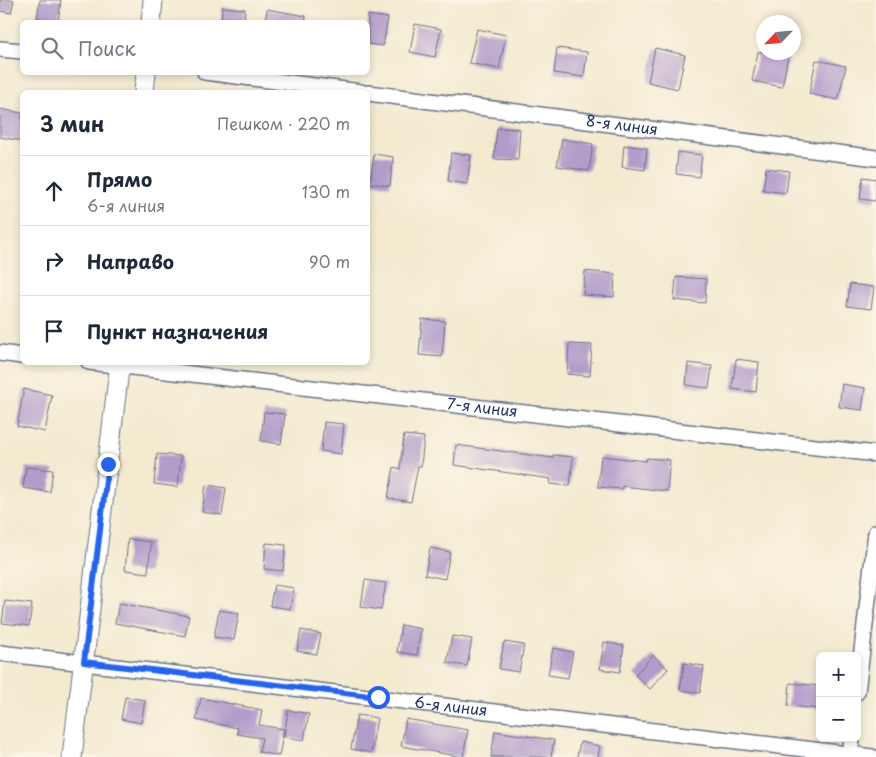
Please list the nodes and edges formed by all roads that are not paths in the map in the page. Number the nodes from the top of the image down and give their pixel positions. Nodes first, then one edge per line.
1 (153, 0) edge
2 (151, 20) edge
3 (0, 49) edge
4 (20, 51) edge
5 (146, 75) edge
6 (228, 75) edge
7 (144, 90) edge
8 (345, 90) edge
9 (370, 93) edge
10 (876, 158) edge
11 (0, 353) edge
12 (20, 356) edge
13 (120, 365) edge
14 (128, 365) edge
15 (876, 454) edge
16 (876, 532) edge
17 (0, 653) edge
18 (861, 658) edge
19 (84, 662) junction
20 (852, 742) edge
21 (850, 756) edge
22 (72, 757) edge
23 (872, 757) edge

1 - 2 street
3 - 4 street
5 - 7 street
6 - 8 street
9 - 10 street, 8-я линия
11 - 12 street
13 - 19 street
14 - 15 street, 7-я линия
16 - 18 street
17 - 19 street, 6-я линия
19 - 21 street, 6-я линия
19 - 22 street
20 - 21 street
21 - 23 street, 6-я линия

